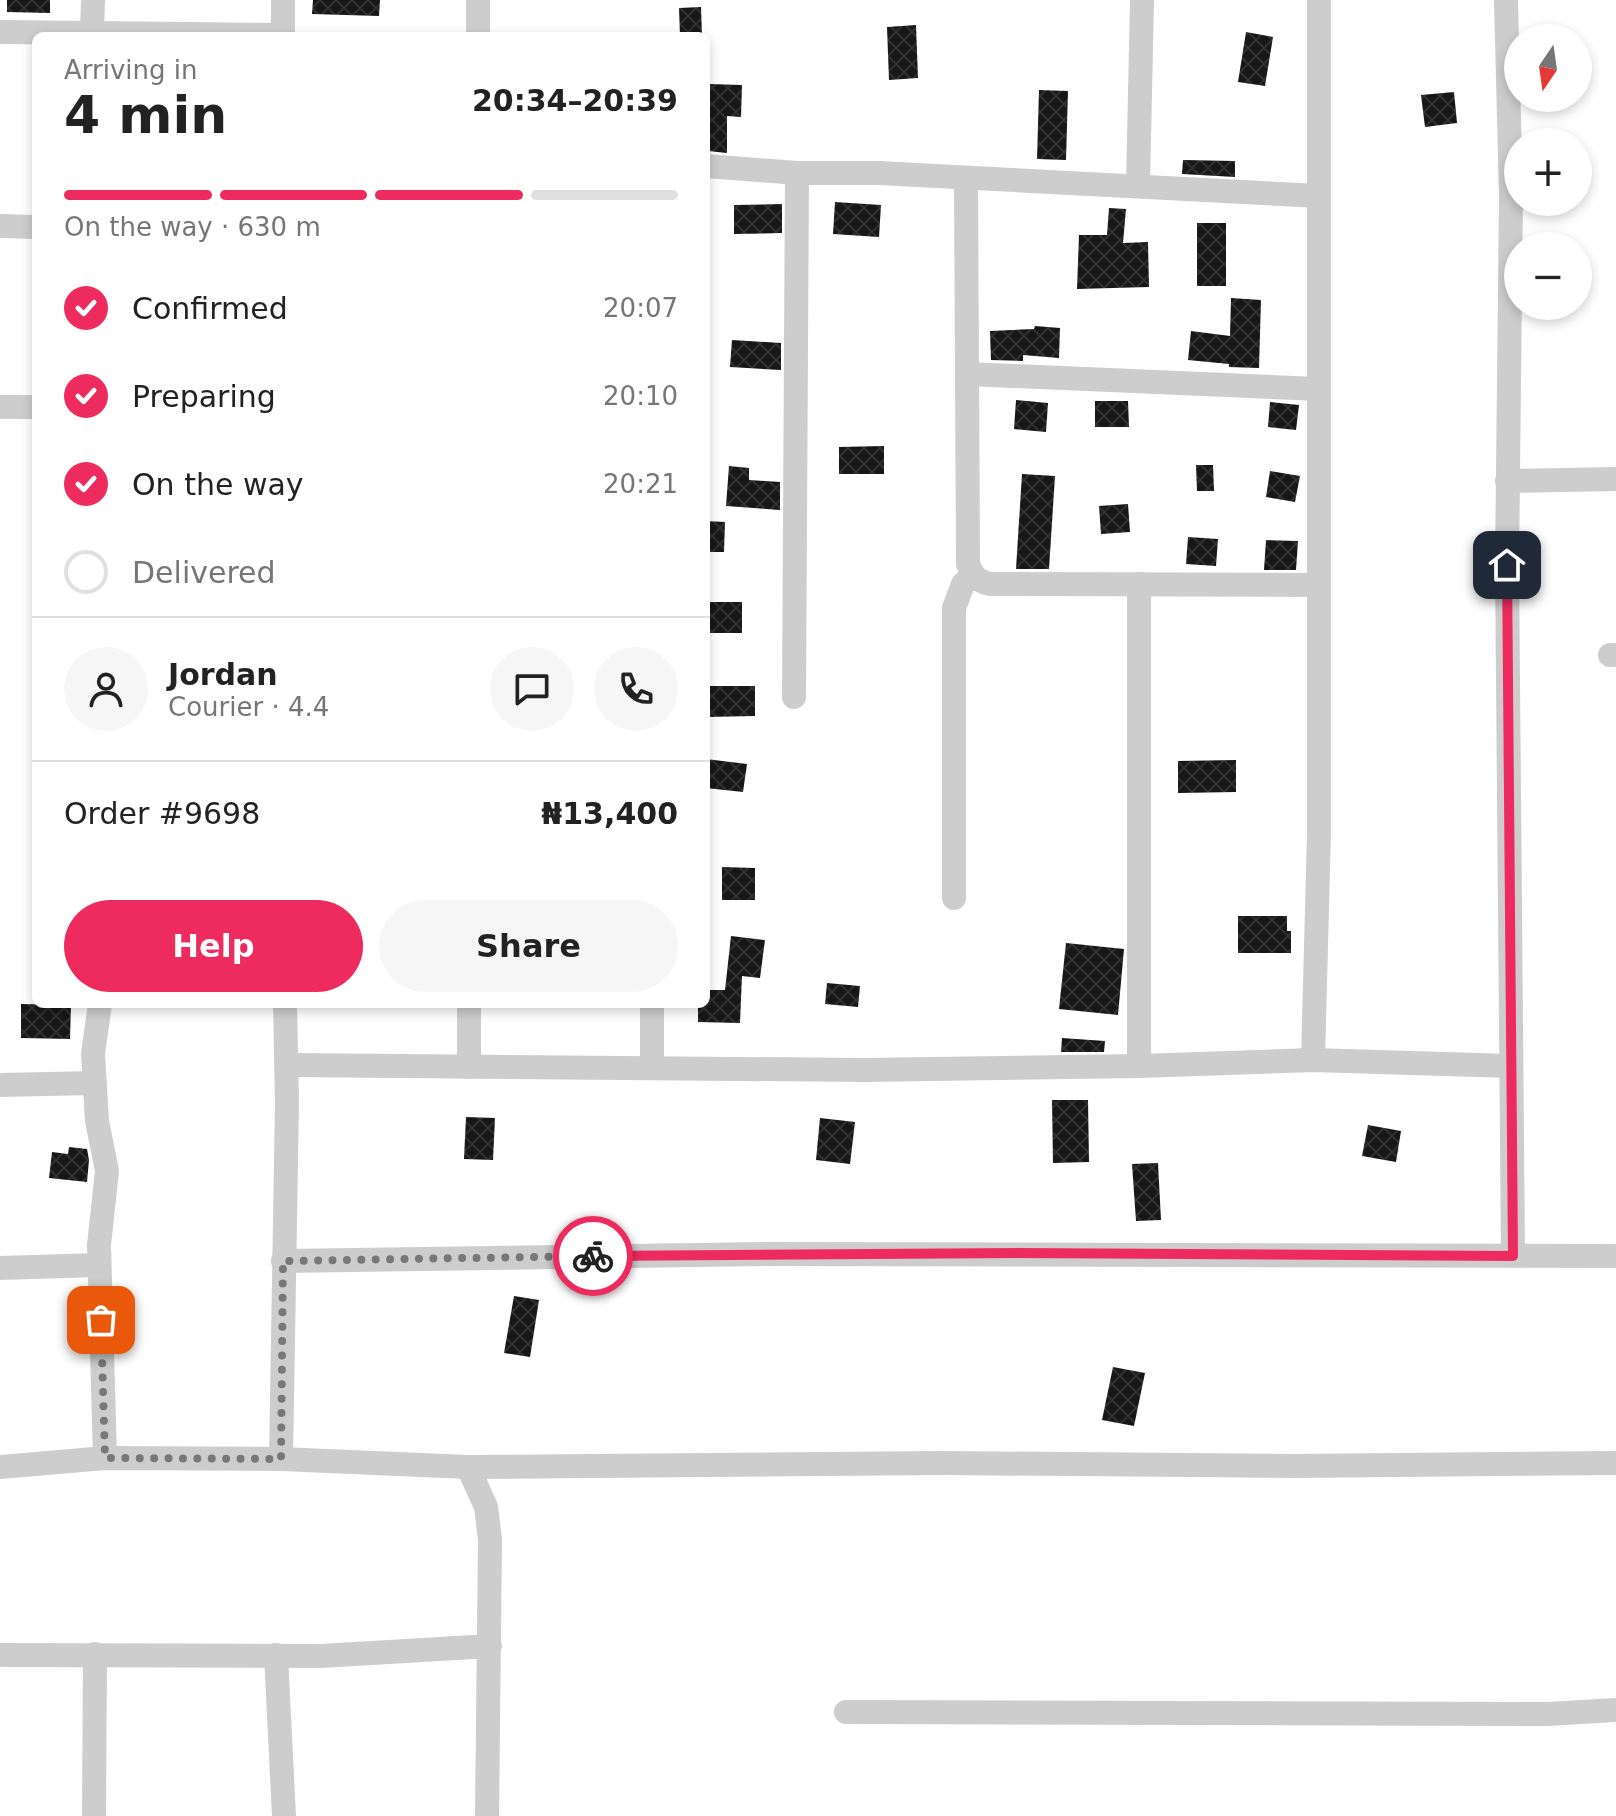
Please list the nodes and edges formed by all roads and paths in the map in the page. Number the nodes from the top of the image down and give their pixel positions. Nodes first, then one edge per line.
1 (93, 0) edge
2 (283, 0) edge
3 (478, 0) edge
4 (1142, 0) edge
5 (1319, 0) edge
6 (1506, 0) edge
7 (0, 32) edge
8 (32, 32) edge
9 (92, 32) edge
10 (283, 32) edge
11 (478, 32) edge
12 (710, 166) edge
13 (797, 173) junction
14 (966, 178) junction
15 (1138, 186) junction
16 (1318, 196) junction
17 (0, 226) edge
18 (32, 227) edge
19 (968, 374) junction
20 (1318, 389) junction
21 (0, 407) edge
22 (32, 407) edge
23 (1616, 479) edge
24 (1507, 481) junction
25 (973, 575) junction
26 (1139, 584) junction
27 (1319, 585) junction
28 (794, 697) dead end
29 (954, 898) dead end
30 (99, 1008) edge
31 (285, 1008) edge
32 (469, 1008) edge
33 (652, 1008) edge
34 (1313, 1060) junction
35 (287, 1065) junction
36 (1139, 1066) junction
37 (1510, 1066) junction
38 (469, 1067) junction
39 (652, 1068) junction
40 (94, 1083) junction
41 (0, 1085) edge
42 (1513, 1256) junction
43 (1616, 1256) edge
44 (283, 1261) junction
45 (99, 1265) junction
46 (0, 1268) edge
47 (105, 1458) junction
48 (281, 1459) junction
49 (1616, 1463) edge
50 (0, 1467) edge
51 (468, 1467) junction
52 (490, 1646) junction
53 (95, 1654) junction
54 (0, 1655) edge
55 (276, 1655) junction
56 (1616, 1710) edge
57 (846, 1712) dead end
58 (94, 1816) edge
59 (284, 1816) edge
60 (487, 1816) edge

1 - 9 street
2 - 10 street
3 - 11 street
4 - 15 street
5 - 16 street
6 - 24 street
7 - 8 street
12 - 13 street
13 - 14 street
13 - 28 street
14 - 15 street
14 - 19 street
15 - 16 street
16 - 20 street
17 - 18 street
19 - 20 street
19 - 25 street
20 - 27 street
21 - 22 street
23 - 24 street
24 - 37 street
25 - 26 street
25 - 29 street
26 - 27 street
26 - 36 street
27 - 34 street
30 - 40 street
31 - 35 street
32 - 38 street
33 - 39 street
34 - 36 street
34 - 37 street
35 - 38 street
35 - 44 street
36 - 39 street
37 - 42 street
38 - 39 street
40 - 41 street
40 - 45 street
42 - 43 street
42 - 44 street
44 - 48 street
45 - 46 street
45 - 47 street
47 - 48 street
47 - 50 street
48 - 51 street
49 - 51 street
51 - 52 street
52 - 55 street
52 - 60 street
53 - 54 street
53 - 55 street
53 - 58 street
55 - 59 street
56 - 57 street

